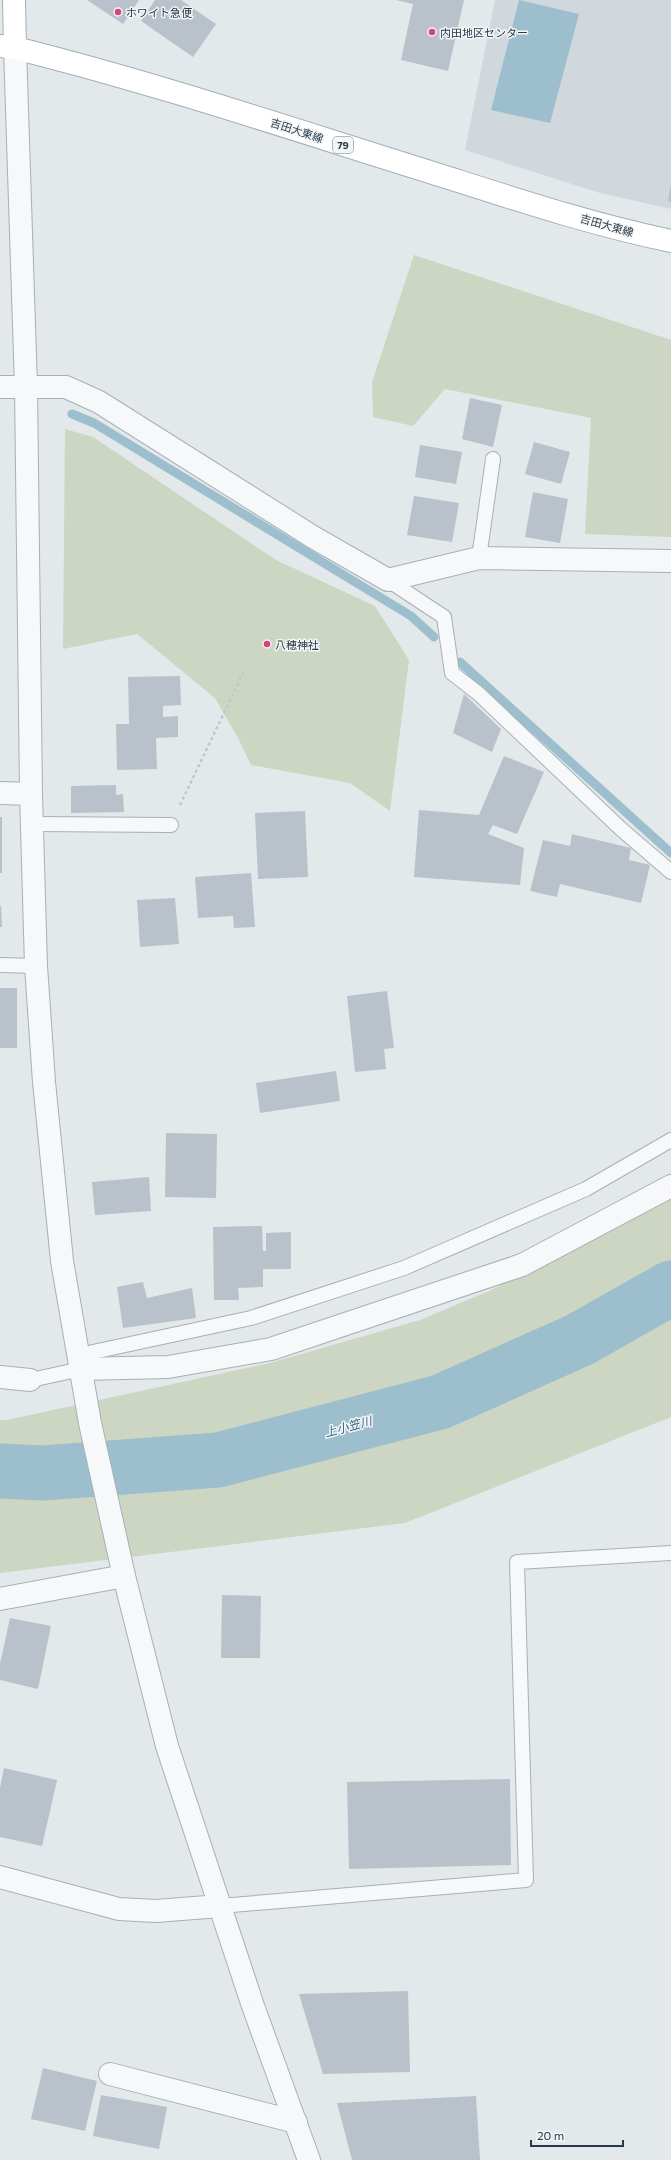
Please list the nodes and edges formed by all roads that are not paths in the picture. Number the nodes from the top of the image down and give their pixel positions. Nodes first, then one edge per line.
1 (14, 0) edge
2 (8, 47) edge
3 (671, 241) edge
4 (0, 387) edge
5 (26, 387) junction
6 (493, 459) dead end
7 (479, 558) junction
8 (671, 561) edge
9 (388, 580) junction
10 (0, 793) edge
11 (31, 794) junction
12 (33, 824) junction
13 (171, 825) road end
14 (671, 872) edge
15 (0, 965) edge
16 (36, 966) junction
17 (671, 1140) edge
18 (671, 1186) edge
19 (80, 1362) junction
20 (0, 1377) edge
21 (30, 1380) junction
22 (0, 1388) edge
23 (671, 1554) edge
24 (124, 1576) junction
25 (0, 1599) edge
26 (0, 1877) edge
27 (220, 1906) junction
28 (110, 2074) dead end
29 (296, 2122) junction
30 (309, 2160) edge

1 - 2 main road
2 - 3 main road, 吉田大東線 / 79
2 - 5 street
4 - 5 street
5 - 9 street
5 - 11 street
6 - 7 lane
7 - 8 street
7 - 9 street
9 - 14 lane
10 - 11 street
11 - 12 street
12 - 13 lane
12 - 16 street
15 - 16 lane
16 - 19 street
17 - 19 lane
18 - 19 street
19 - 21 lane
19 - 24 street
20 - 21 street
21 - 22 lane
23 - 27 lane
24 - 25 street
24 - 27 street
26 - 27 street
27 - 29 street
28 - 29 street
29 - 30 street

